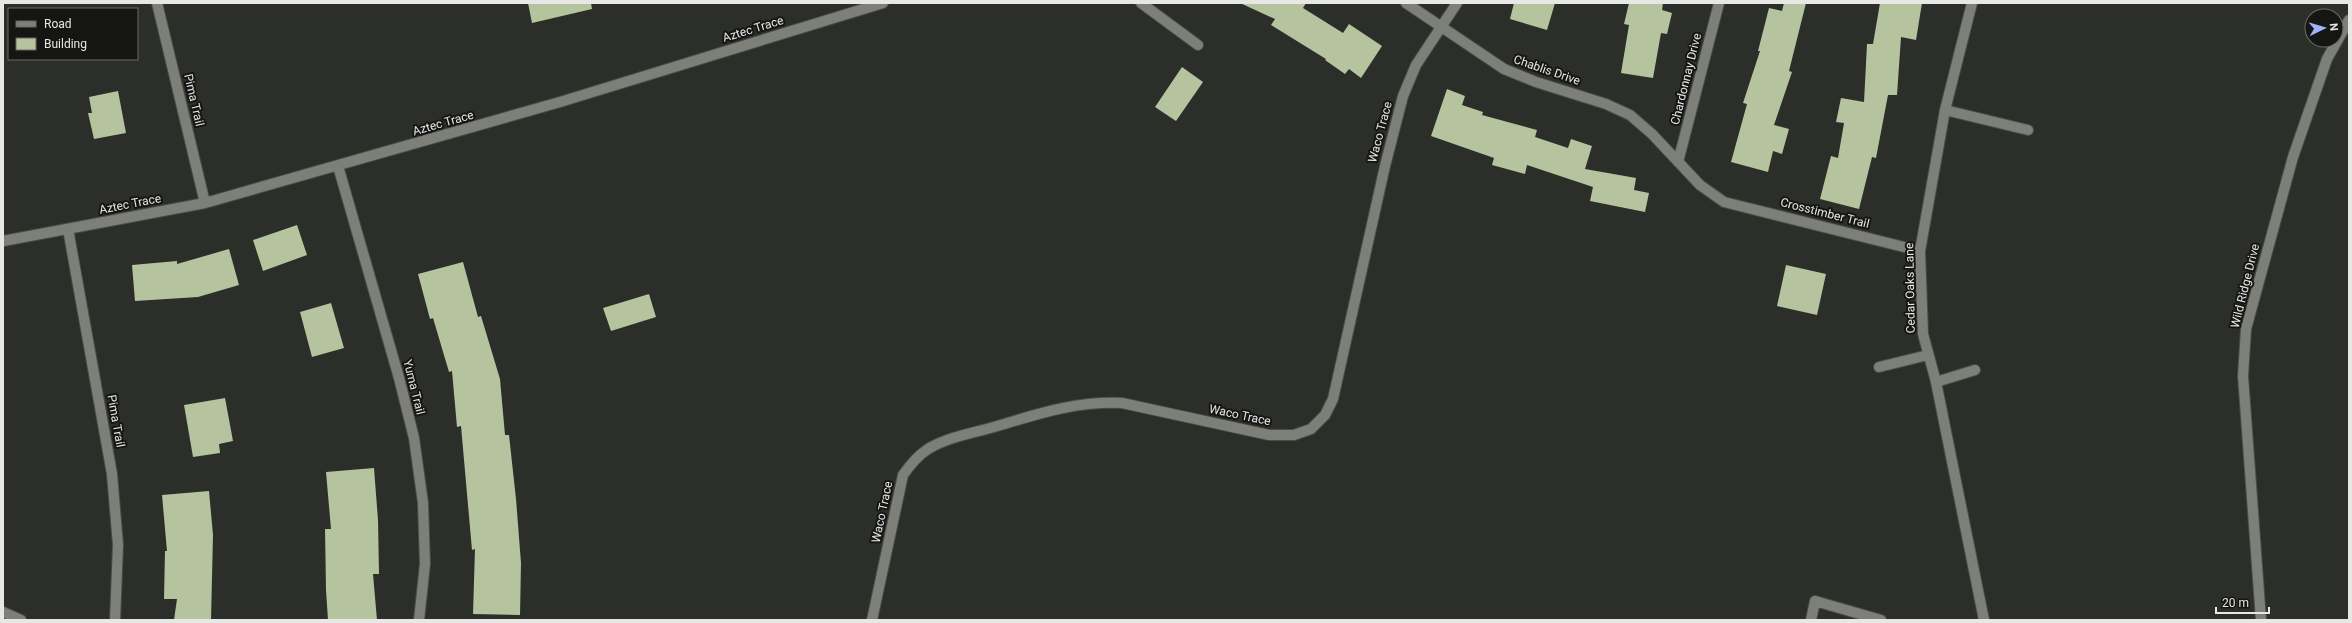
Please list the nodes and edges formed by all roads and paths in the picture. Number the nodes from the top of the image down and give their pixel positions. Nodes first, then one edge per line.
1 (157, 3) edge
2 (883, 3) edge
3 (1140, 3) edge
4 (1406, 3) edge
5 (1457, 3) edge
6 (1719, 3) edge
7 (1972, 3) edge
8 (2349, 20) edge
9 (1441, 27) junction
10 (1198, 46) dead end
11 (1945, 110) junction
12 (2028, 130) dead end
13 (1678, 162) junction
14 (338, 166) junction
15 (1724, 202) joint
16 (205, 203) junction
17 (68, 229) junction
18 (3, 241) edge
19 (1920, 250) junction
20 (1928, 354) junction
21 (1879, 366) dead end
22 (1975, 370) dead end
23 (1936, 382) junction
24 (3, 612) edge
25 (21, 620) edge
26 (115, 620) edge
27 (419, 620) edge
28 (872, 620) edge
29 (1811, 620) edge
30 (1881, 620) edge
31 (1984, 620) edge
32 (2261, 620) edge

1 - 16 street, Pima Trail
2 - 14 street, Aztec Trace
3 - 10 street
4 - 9 street, Chablis Drive
5 - 9 street, Waco Trace
6 - 13 street, Chardonnay Drive
7 - 11 street, Cedar Oaks Lane
8 - 32 street, Wild Ridge Drive
9 - 13 street, Chablis Drive
9 - 28 street, Waco Trace
11 - 12 street
11 - 19 street, Cedar Oaks Lane
13 - 15 street, Chablis Drive
14 - 16 street, Aztec Trace
14 - 27 street, Yuma Trail
15 - 19 street, Crosstimber Trail
16 - 17 street, Aztec Trace
17 - 18 street, Aztec Trace
17 - 26 street, Pima Trail
19 - 20 street, Cedar Oaks Lane
20 - 21 street
20 - 23 street, Cedar Oaks Lane
22 - 23 street
23 - 31 street, Cedar Oaks Lane
24 - 25 street
29 - 30 street

